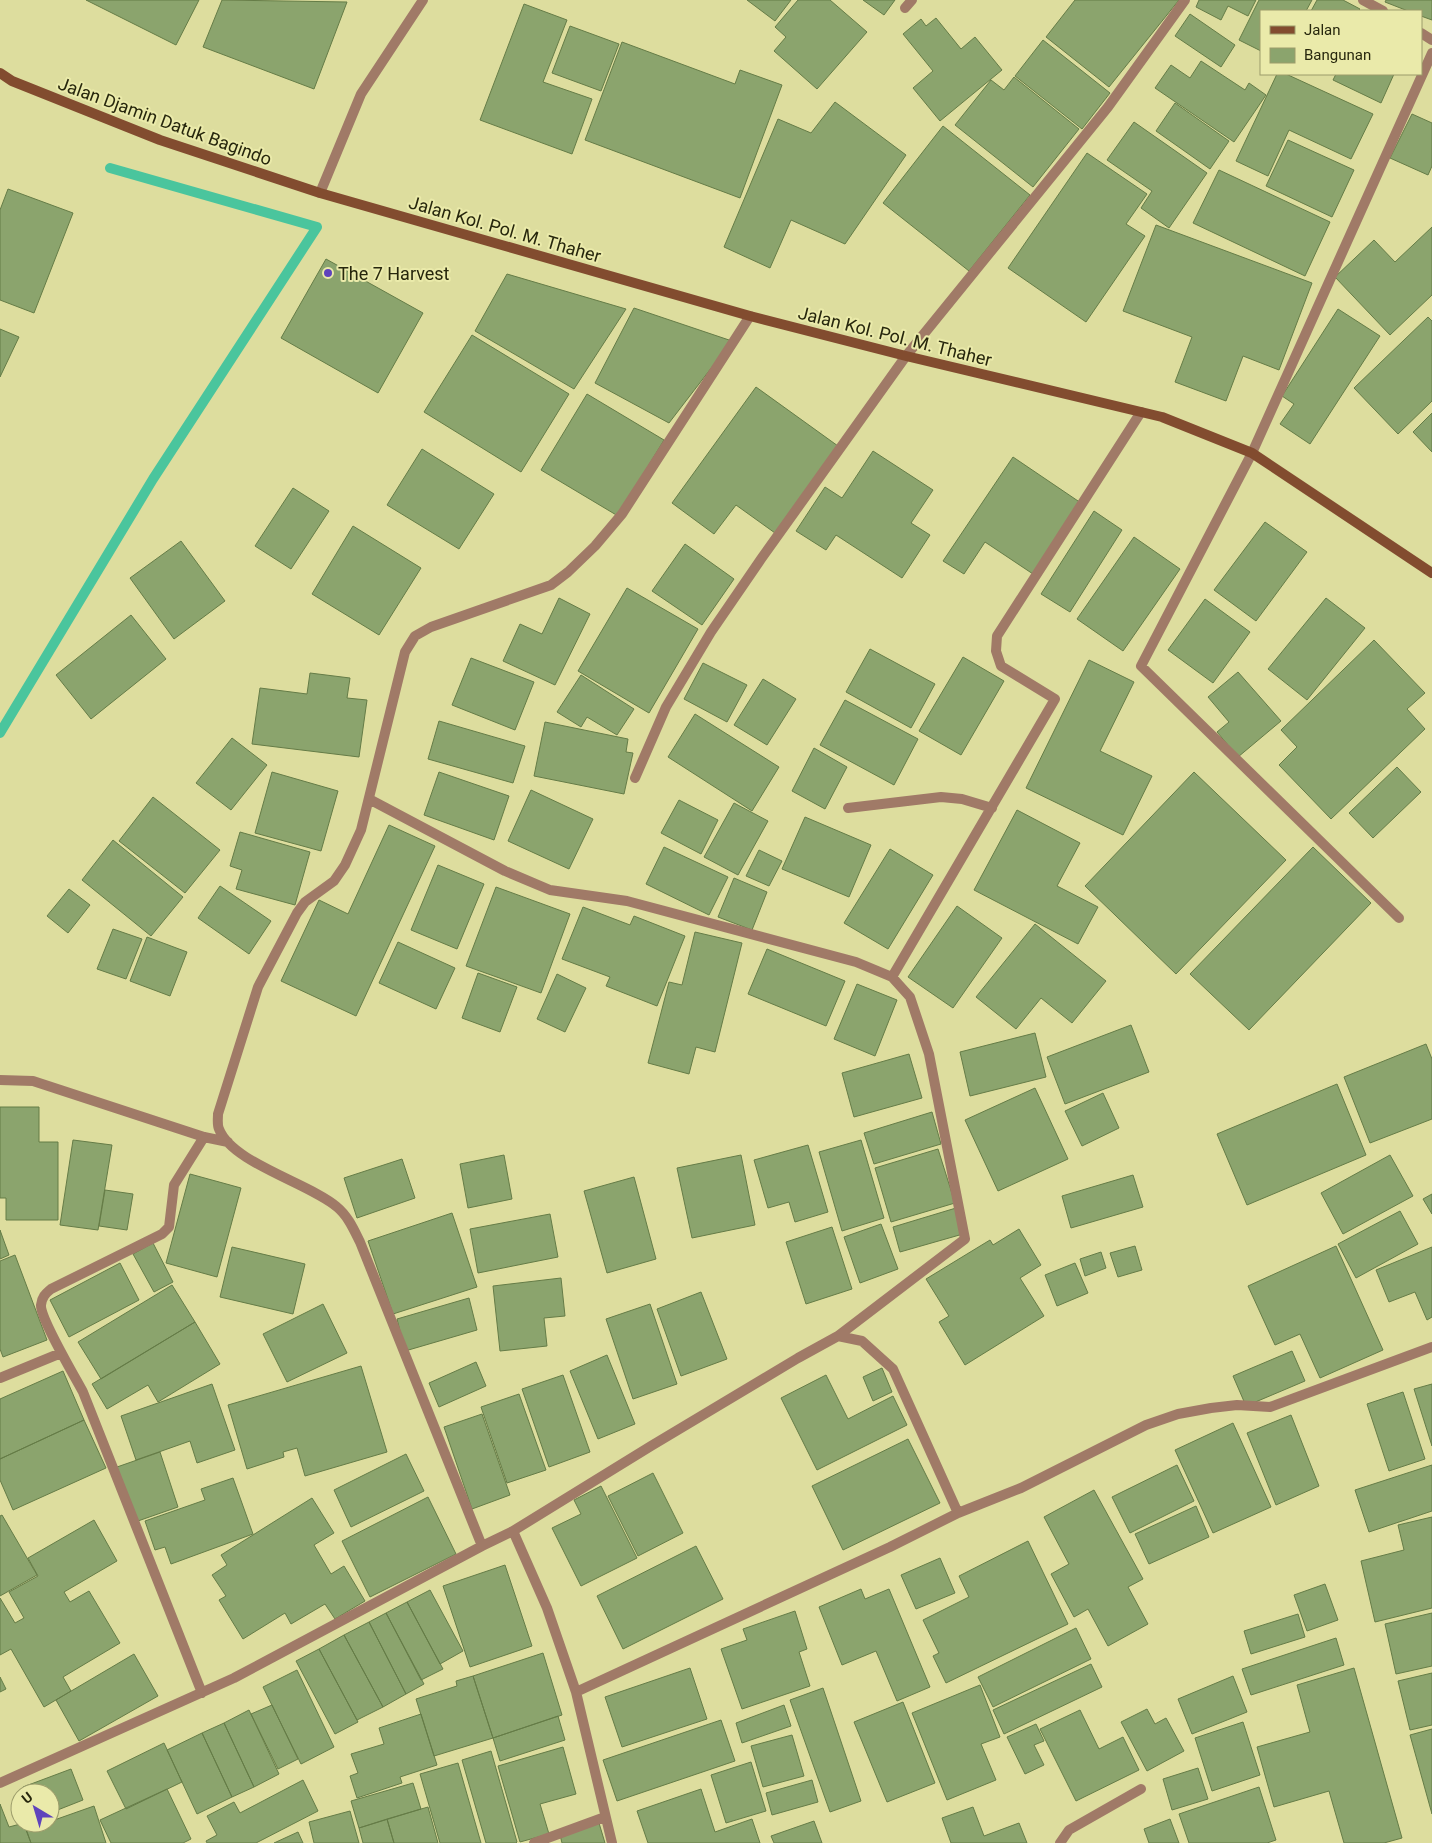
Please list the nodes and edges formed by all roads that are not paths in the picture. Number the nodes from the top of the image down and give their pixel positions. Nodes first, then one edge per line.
1 (423, 0) edge
2 (1185, 0) edge
3 (1363, 0) edge
4 (1381, 10) edge
5 (1432, 53) edge
6 (0, 73) edge
7 (320, 194) junction
8 (750, 316) junction
9 (906, 356) junction
10 (1141, 412) junction
11 (1252, 453) junction
12 (1432, 573) edge
13 (635, 778) dead end
14 (368, 799) junction
15 (848, 808) dead end
16 (992, 808) junction
17 (1399, 918) dead end
18 (892, 977) junction
19 (0, 1080) edge
20 (204, 1138) junction
21 (228, 1142) junction
22 (838, 1336) junction
23 (1432, 1347) edge
24 (61, 1353) junction
25 (0, 1378) edge
26 (958, 1513) junction
27 (513, 1531) junction
28 (482, 1546) junction
29 (576, 1692) junction
30 (202, 1693) junction
31 (0, 1783) edge
32 (1141, 1789) dead end
33 (606, 1817) junction
34 (534, 1843) edge
35 (612, 1843) edge
36 (1060, 1843) edge

1 - 7 street
2 - 9 street
3 - 4 street
5 - 11 street
6 - 7 street, Jalan Djamin Datuk Bagindo
7 - 8 street, Jalan Kol. Pol. M. Thaher
8 - 9 street, Jalan Kol. Pol. M. Thaher
8 - 14 street
9 - 10 street, Jalan Kol. Pol. M. Thaher
9 - 13 street
10 - 11 street, Jalan Kol. Pol. M. Thaher
10 - 16 street
11 - 12 street, Jalan Kol. Pol. M. Thaher
11 - 17 street
14 - 18 street
14 - 21 street
15 - 16 street
16 - 18 street
18 - 22 street
19 - 20 street
20 - 21 street
20 - 24 street
21 - 28 street
22 - 26 street
22 - 27 street
23 - 26 street
24 - 25 street
24 - 30 street
26 - 29 street
27 - 28 street
27 - 29 street
28 - 30 street
29 - 33 street
30 - 31 street
32 - 36 street
33 - 34 street
33 - 35 street

